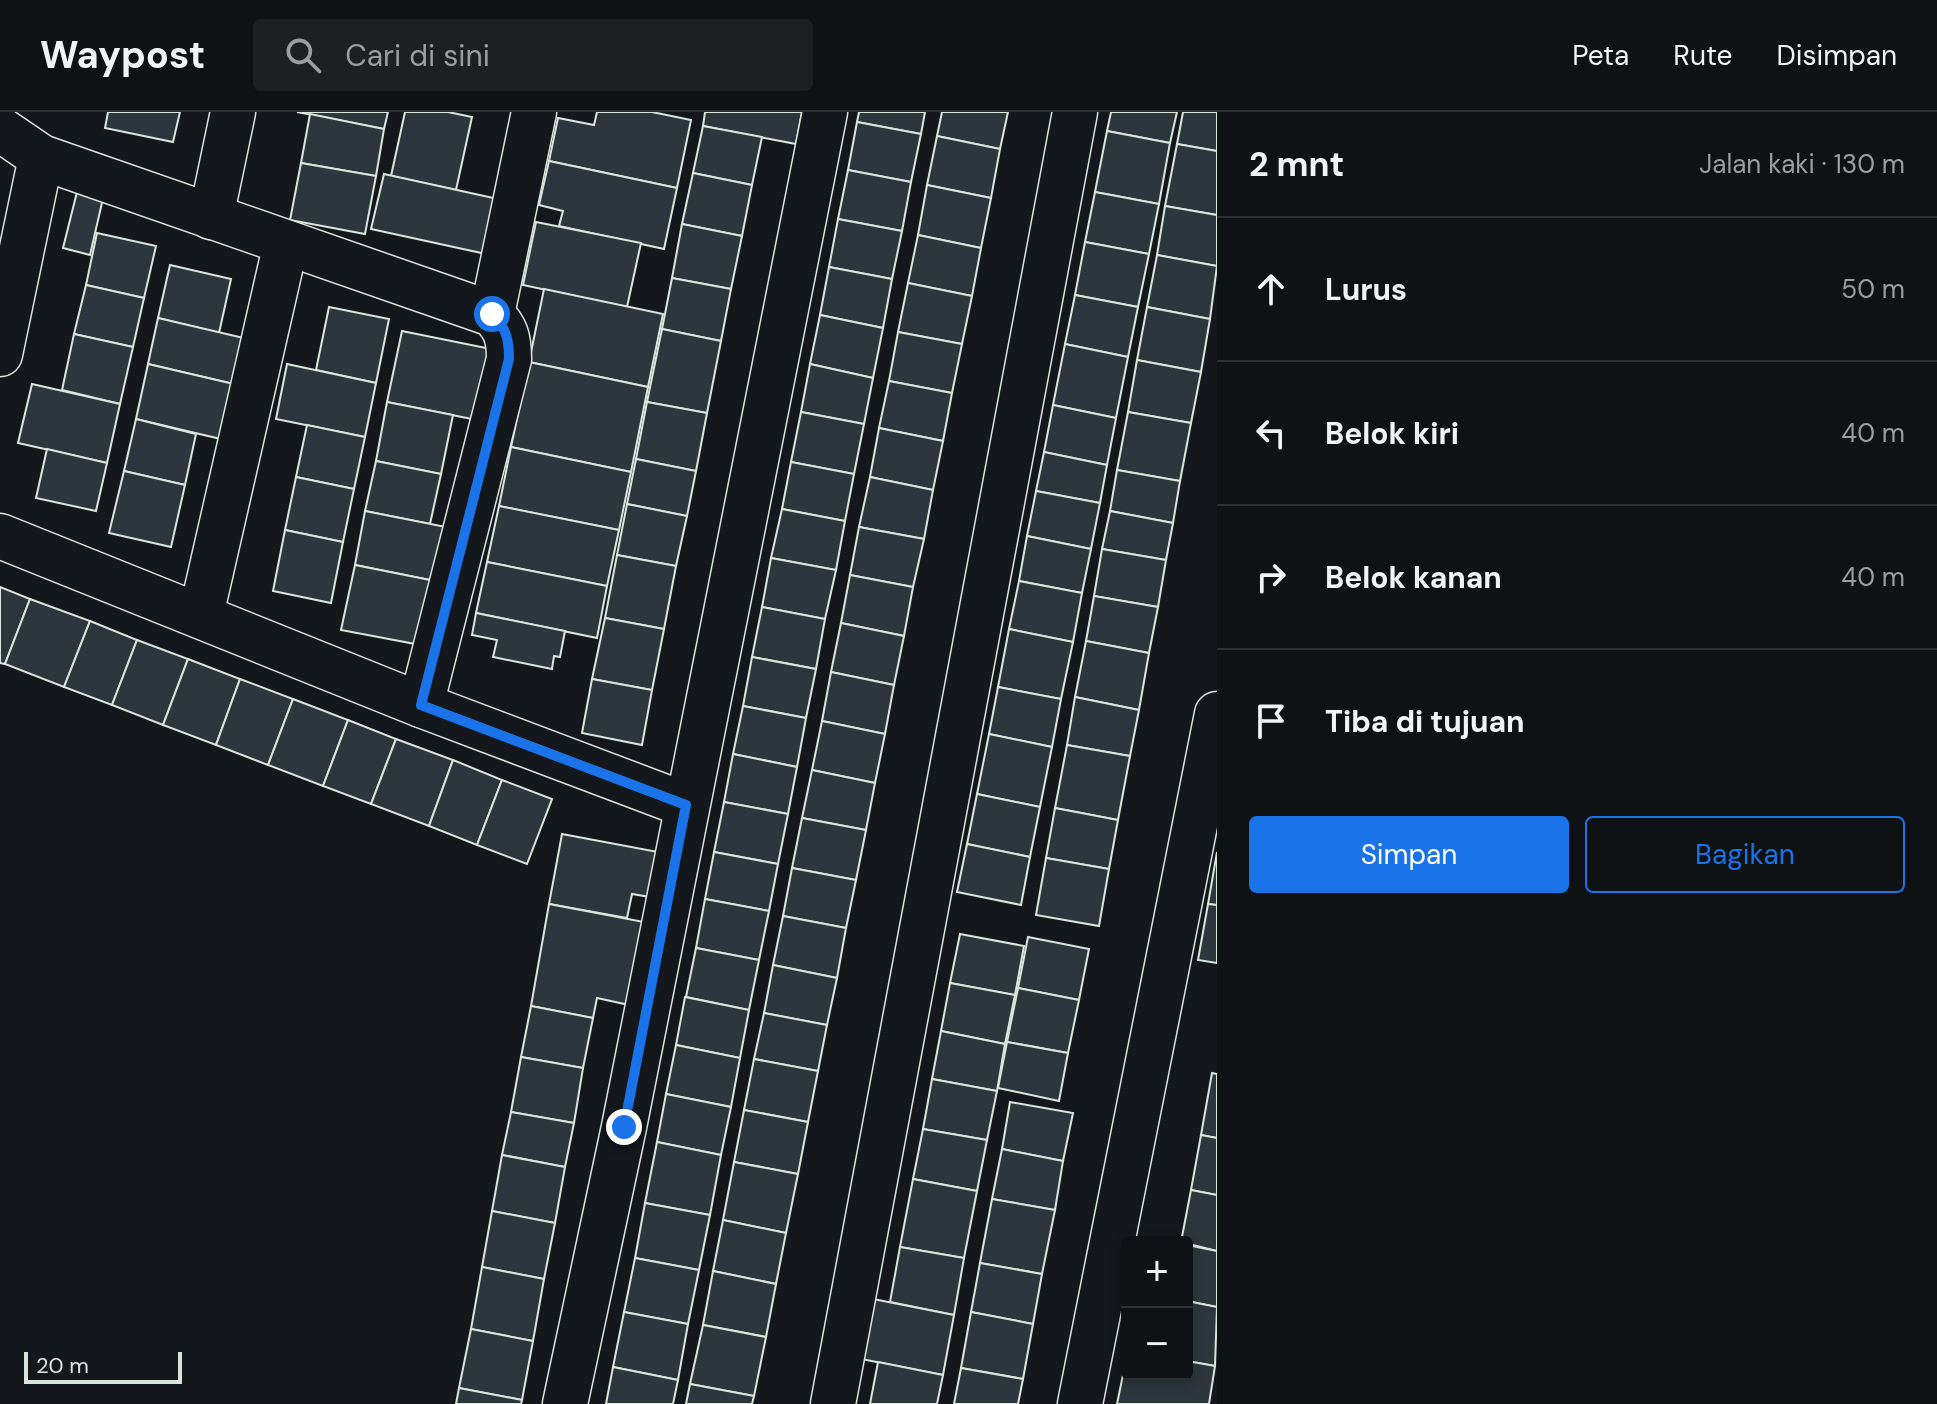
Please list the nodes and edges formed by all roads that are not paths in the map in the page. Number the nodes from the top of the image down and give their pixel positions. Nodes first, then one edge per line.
1 (233, 112) edge
2 (534, 112) edge
3 (825, 112) edge
4 (1075, 112) edge
5 (0, 129) edge
6 (41, 157) junction
7 (211, 217) junction
8 (286, 243) junction
9 (492, 314) junction
10 (0, 354) edge
11 (0, 536) edge
12 (201, 615) junction
13 (421, 705) junction
14 (1217, 714) edge
15 (686, 805) junction
16 (565, 1404) edge
17 (833, 1404) edge
18 (1080, 1404) edge

1 - 7 street
2 - 9 street
3 - 15 street
4 - 17 street
5 - 6 street
6 - 7 street
6 - 10 street
7 - 8 street
8 - 9 street
8 - 12 street
9 - 13 street
11 - 12 street
12 - 13 street
13 - 15 street
14 - 18 street
15 - 16 street

